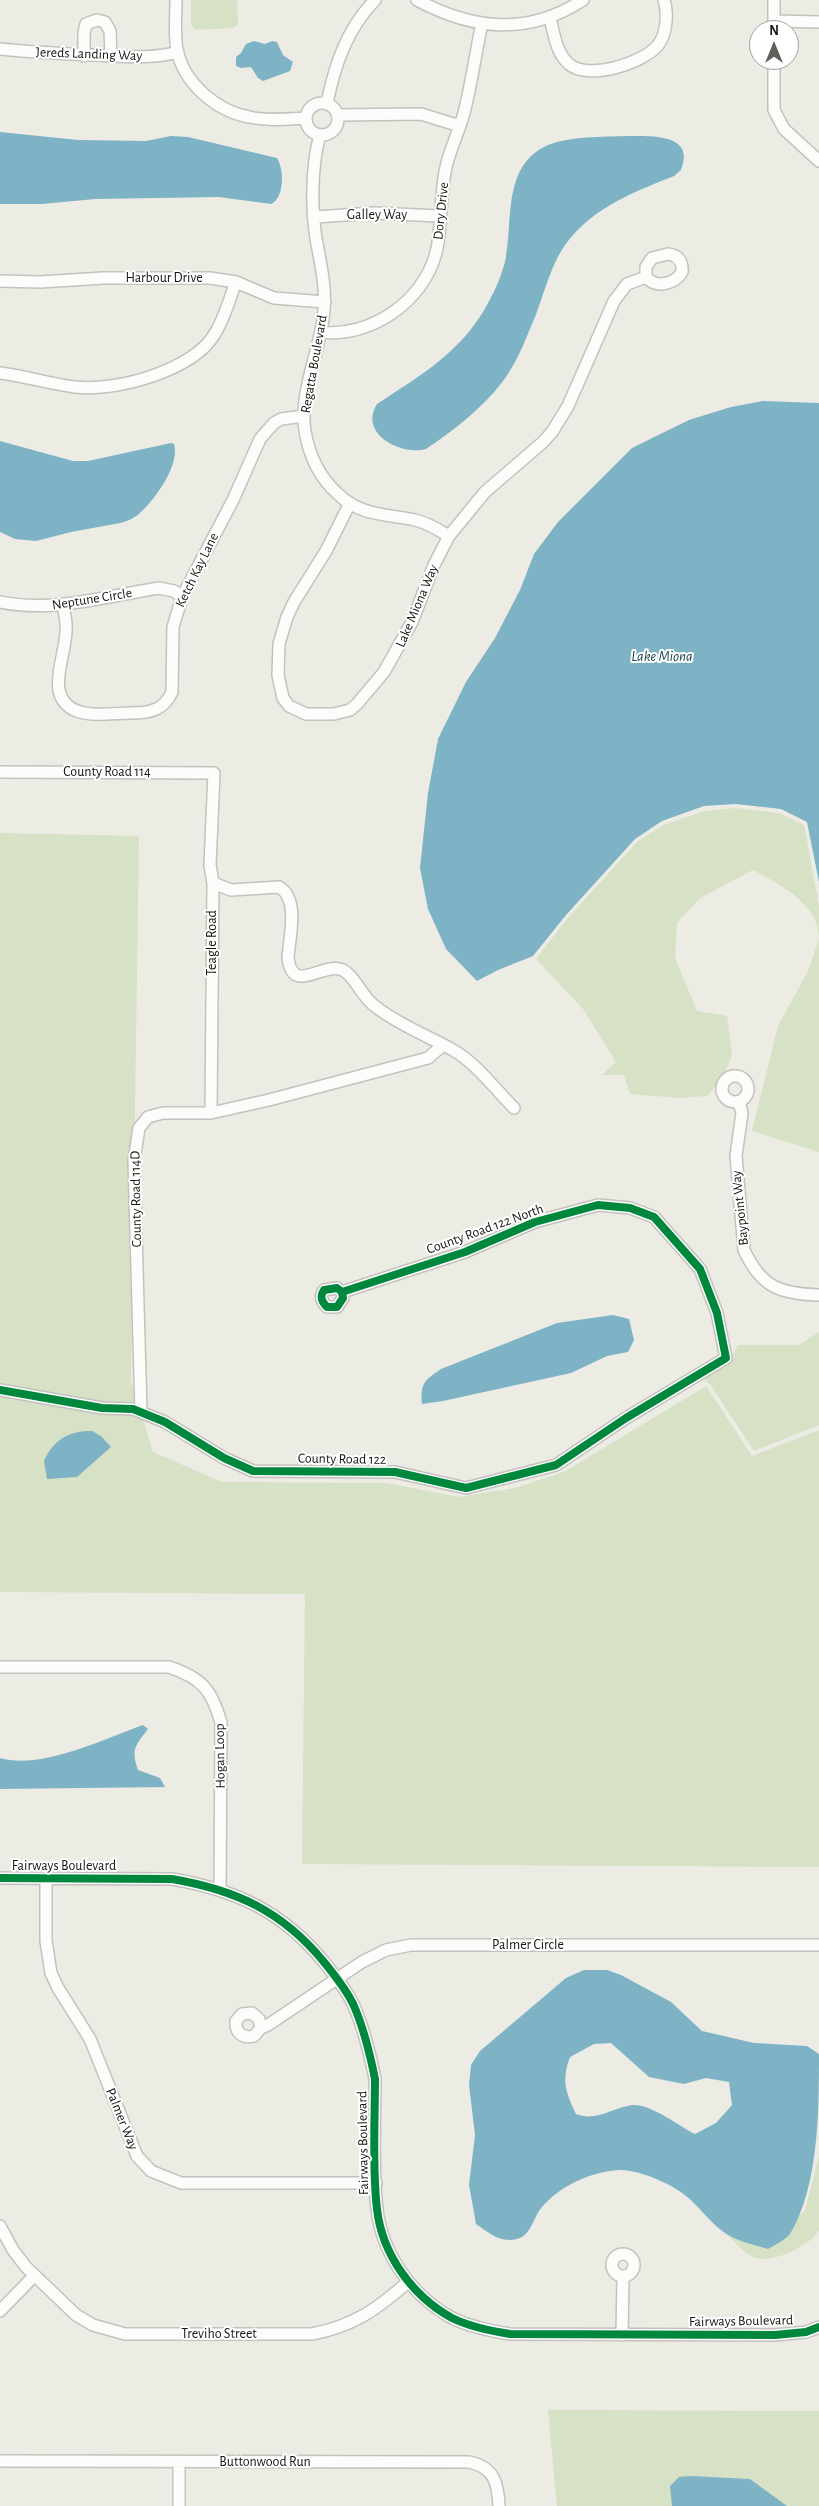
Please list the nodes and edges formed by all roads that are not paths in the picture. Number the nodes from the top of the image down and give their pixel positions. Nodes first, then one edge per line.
1 (176, 0) edge
2 (375, 0) edge
3 (417, 0) edge
4 (583, 0) edge
5 (664, 0) edge
6 (774, 0) edge
7 (550, 18) junction
8 (774, 20) edge
9 (819, 22) edge
10 (482, 23) junction
11 (799, 24) edge
12 (0, 49) edge
13 (178, 52) junction
14 (84, 56) junction
15 (111, 56) junction
16 (774, 70) edge
17 (326, 103) junction
18 (338, 115) junction
19 (306, 118) junction
20 (460, 126) junction
21 (320, 134) junction
22 (819, 161) edge
23 (439, 216) junction
24 (315, 217) junction
25 (646, 277) dead end
26 (0, 281) edge
27 (236, 282) junction
28 (325, 302) junction
29 (321, 332) junction
30 (0, 373) edge
31 (304, 416) junction
32 (350, 503) junction
33 (449, 536) junction
34 (182, 597) junction
35 (0, 602) edge
36 (63, 604) junction
37 (0, 772) edge
38 (214, 773) joint
39 (213, 883) junction
40 (443, 1045) junction
41 (739, 1102) dead end
42 (514, 1108) dead end
43 (211, 1113) junction
44 (342, 1292) dead end
45 (819, 1295) edge
46 (726, 1358) joint
47 (0, 1390) edge
48 (141, 1412) junction
49 (0, 1667) edge
50 (0, 1878) edge
51 (46, 1878) junction
52 (220, 1890) junction
53 (819, 1945) edge
54 (337, 1979) junction
55 (261, 2028) dead end
56 (376, 2183) junction
57 (0, 2226) edge
58 (34, 2276) junction
59 (623, 2276) dead end
60 (408, 2282) junction
61 (0, 2310) edge
62 (819, 2327) edge
63 (622, 2335) junction
64 (0, 2462) edge
65 (179, 2462) junction
66 (179, 2506) edge
67 (499, 2506) edge

1 - 13 street
2 - 17 street
3 - 10 street
4 - 7 street
5 - 7 street
6 - 8 street
7 - 10 street
9 - 11 street
10 - 20 street, Dory Drive
12 - 14 street, Jereds Landing Way
13 - 15 street, Jereds Landing Way
13 - 19 street
14 - 15 street, Jereds Landing Way
14 - 15 street
16 - 22 street
17 - 18 street
17 - 19 street
18 - 20 street
18 - 21 street
19 - 21 street
20 - 23 street, Dory Drive
21 - 24 street, Regatta Boulevard
23 - 24 street, Galley Way
23 - 29 street, Dory Drive
24 - 28 street, Regatta Boulevard
25 - 33 street, Lake Miona Way
26 - 27 street, Harbour Drive
27 - 28 street, Harbour Drive
27 - 30 street
28 - 29 street, Regatta Boulevard
29 - 31 street, Regatta Boulevard
31 - 32 street, Regatta Boulevard
31 - 34 street, Ketch Kay Lane
32 - 33 street, Regatta Boulevard
32 - 33 street, Lake Miona Way
34 - 36 street, Neptune Circle
34 - 36 street, Ketch Kay Lane
35 - 36 street, Neptune Circle
37 - 38 street, County Road 114
38 - 39 street, Teagle Road
39 - 40 street
39 - 43 street, Teagle Road
40 - 42 street
40 - 43 street, County Road 114D
41 - 45 street, Baypoint Way
43 - 48 street, County Road 114D
44 - 46 street, County Road 122 North
46 - 48 street, County Road 122
47 - 48 street, County Road 122
49 - 52 street, Hogan Loop
50 - 51 street, Fairways Boulevard
51 - 52 street, Fairways Boulevard
51 - 56 street, Palmer Way
52 - 54 street, Fairways Boulevard
53 - 54 street, Palmer Circle
54 - 55 street, Palmer Circle
54 - 56 street, Fairways Boulevard
56 - 60 street, Fairways Boulevard
57 - 58 street, Treviho Street
58 - 60 street, Treviho Street
58 - 61 street
59 - 63 street
60 - 63 street, Fairways Boulevard
62 - 63 street, Fairways Boulevard
64 - 65 street, Buttonwood Run
65 - 66 street
65 - 67 street, Buttonwood Run

